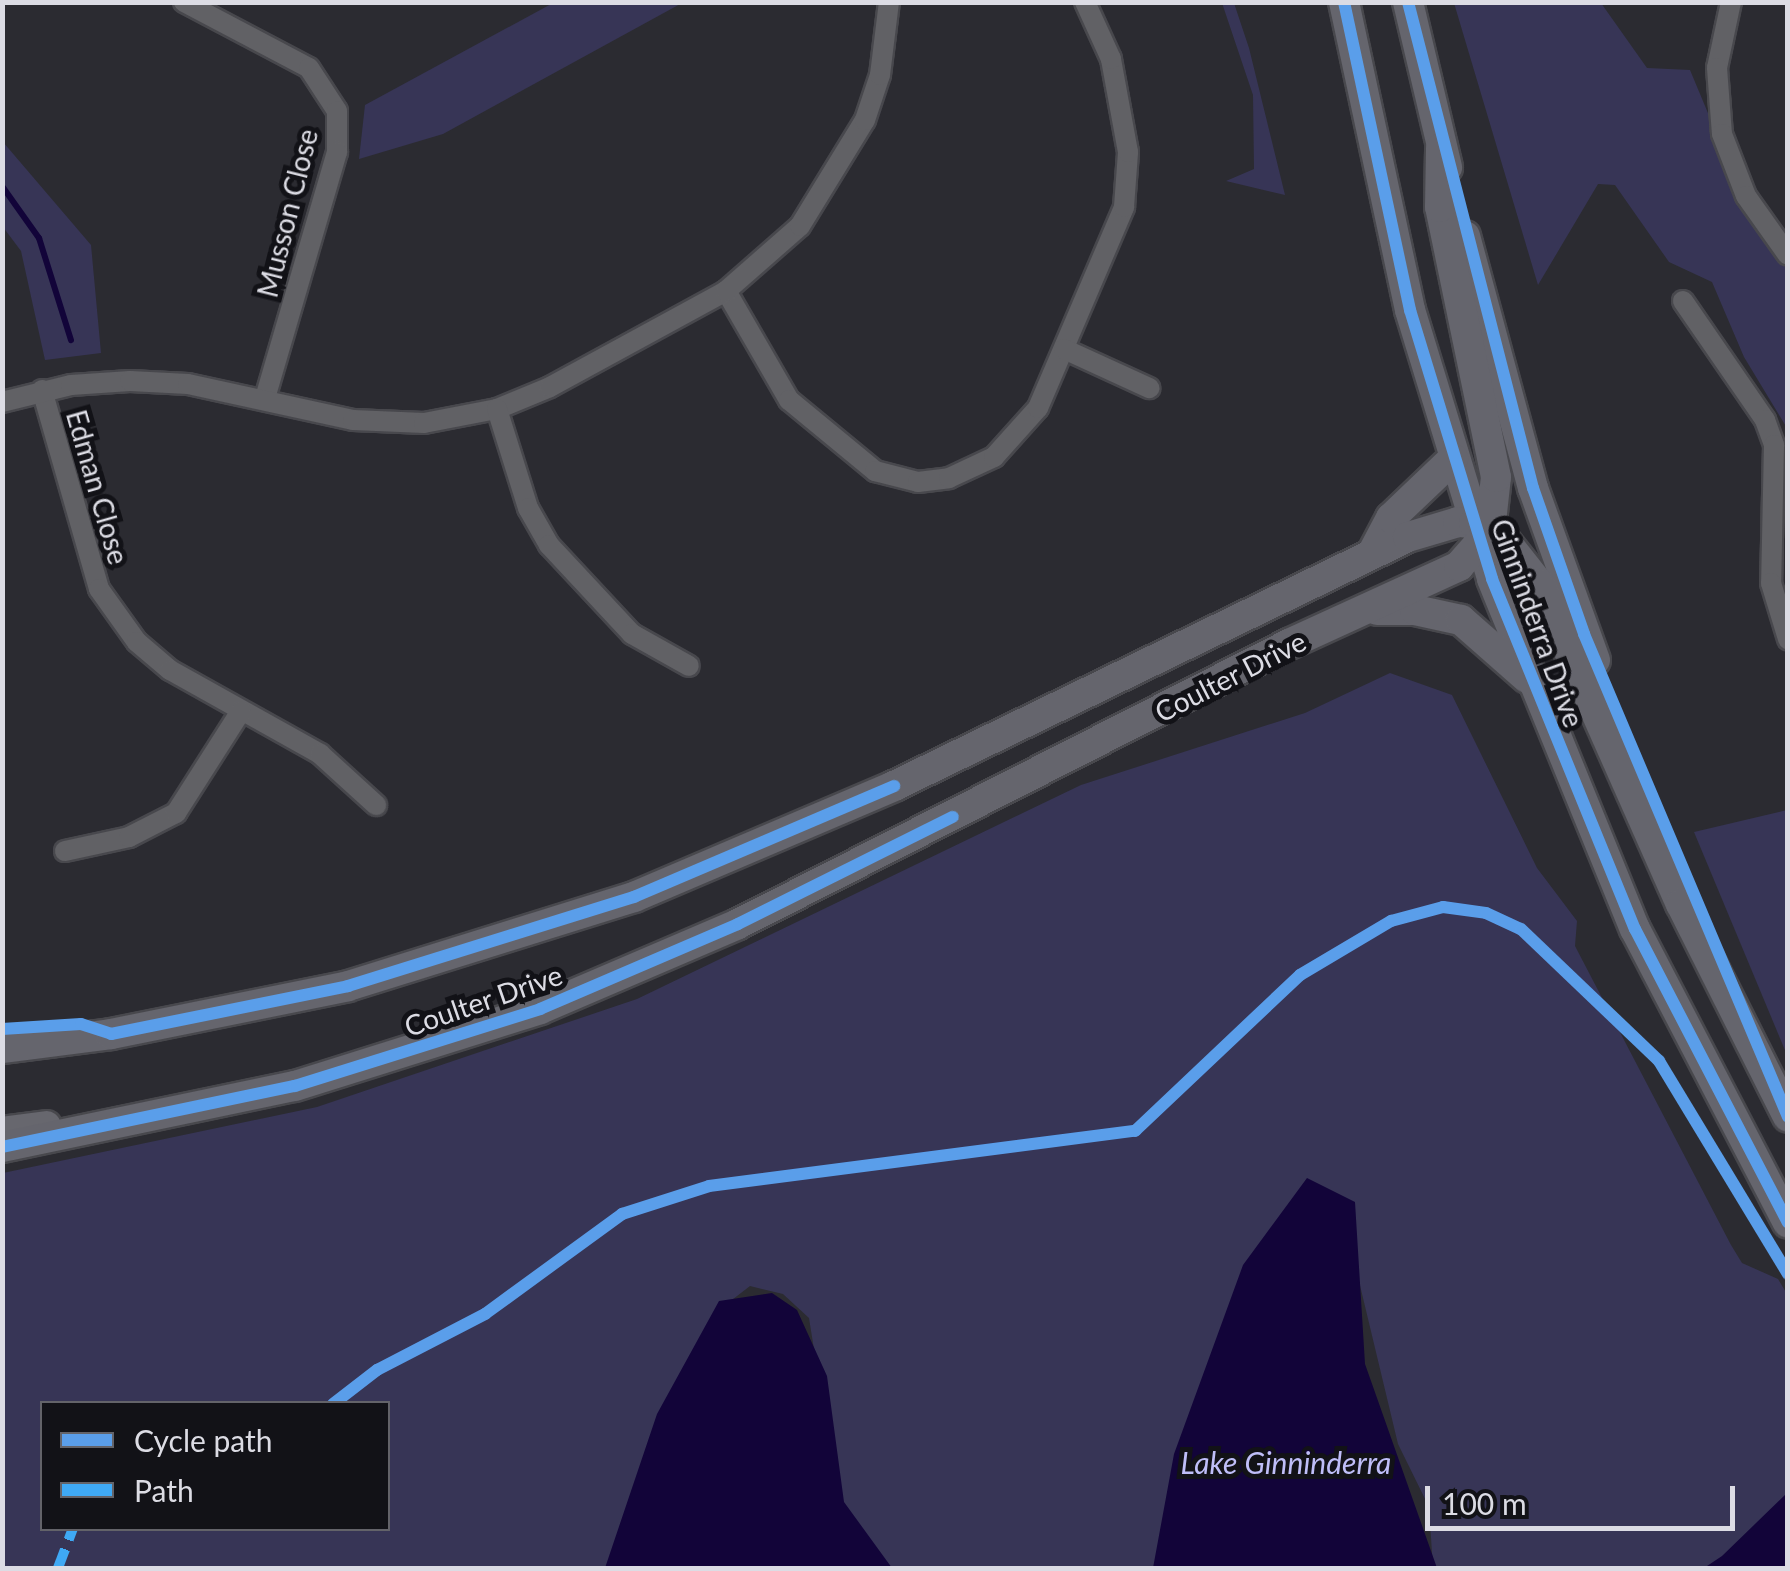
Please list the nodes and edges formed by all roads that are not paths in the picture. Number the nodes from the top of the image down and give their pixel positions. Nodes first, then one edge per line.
1 (184, 2) edge
2 (890, 2) edge
3 (1085, 2) edge
4 (1344, 2) edge
5 (1408, 2) edge
6 (1732, 2) edge
7 (1442, 148) junction
8 (1788, 255) edge
9 (726, 291) junction
10 (1683, 301) dead end
11 (1064, 349) junction
12 (1149, 388) dead end
13 (42, 390) junction
14 (265, 399) junction
15 (2, 402) edge
16 (496, 409) junction
17 (1453, 458) junction
18 (1781, 490) edge
19 (1488, 536) junction
20 (1372, 554) junction
21 (1364, 611) junction
22 (1788, 639) edge
23 (689, 666) dead end
24 (1530, 680) junction
25 (241, 711) junction
26 (376, 805) dead end
27 (65, 851) dead end
28 (1728, 987) junction
29 (2, 1029) edge
30 (111, 1034) junction
31 (2, 1048) edge
32 (1788, 1116) edge
33 (2, 1131) edge
34 (77, 1136) junction
35 (2, 1147) edge
36 (1788, 1224) edge

1 - 14 street, Musson Close
2 - 9 street
3 - 11 street
4 - 17 main road, Ginninderra Drive
5 - 7 main road, Ginninderra Drive
6 - 8 street
7 - 19 main road
7 - 28 main road, Ginninderra Drive
9 - 11 street
9 - 16 street
10 - 18 street
11 - 12 street
13 - 14 street
13 - 15 street
13 - 25 street, Edman Close
14 - 16 street
16 - 23 street
17 - 19 main road, Ginninderra Drive
17 - 20 main road
18 - 22 street
19 - 20 main road, Coulter Drive
19 - 21 main road, Coulter Drive
19 - 24 main road, Ginninderra Drive
19 - 28 main road, Ginninderra Drive
20 - 30 main road, Coulter Drive
21 - 24 main road
21 - 34 main road, Coulter Drive
24 - 36 main road, Ginninderra Drive
25 - 26 street, Edman Close
25 - 27 street
28 - 32 main road, Ginninderra Drive
29 - 30 main road
30 - 31 main road, Coulter Drive
33 - 34 street
34 - 35 main road, Coulter Drive

